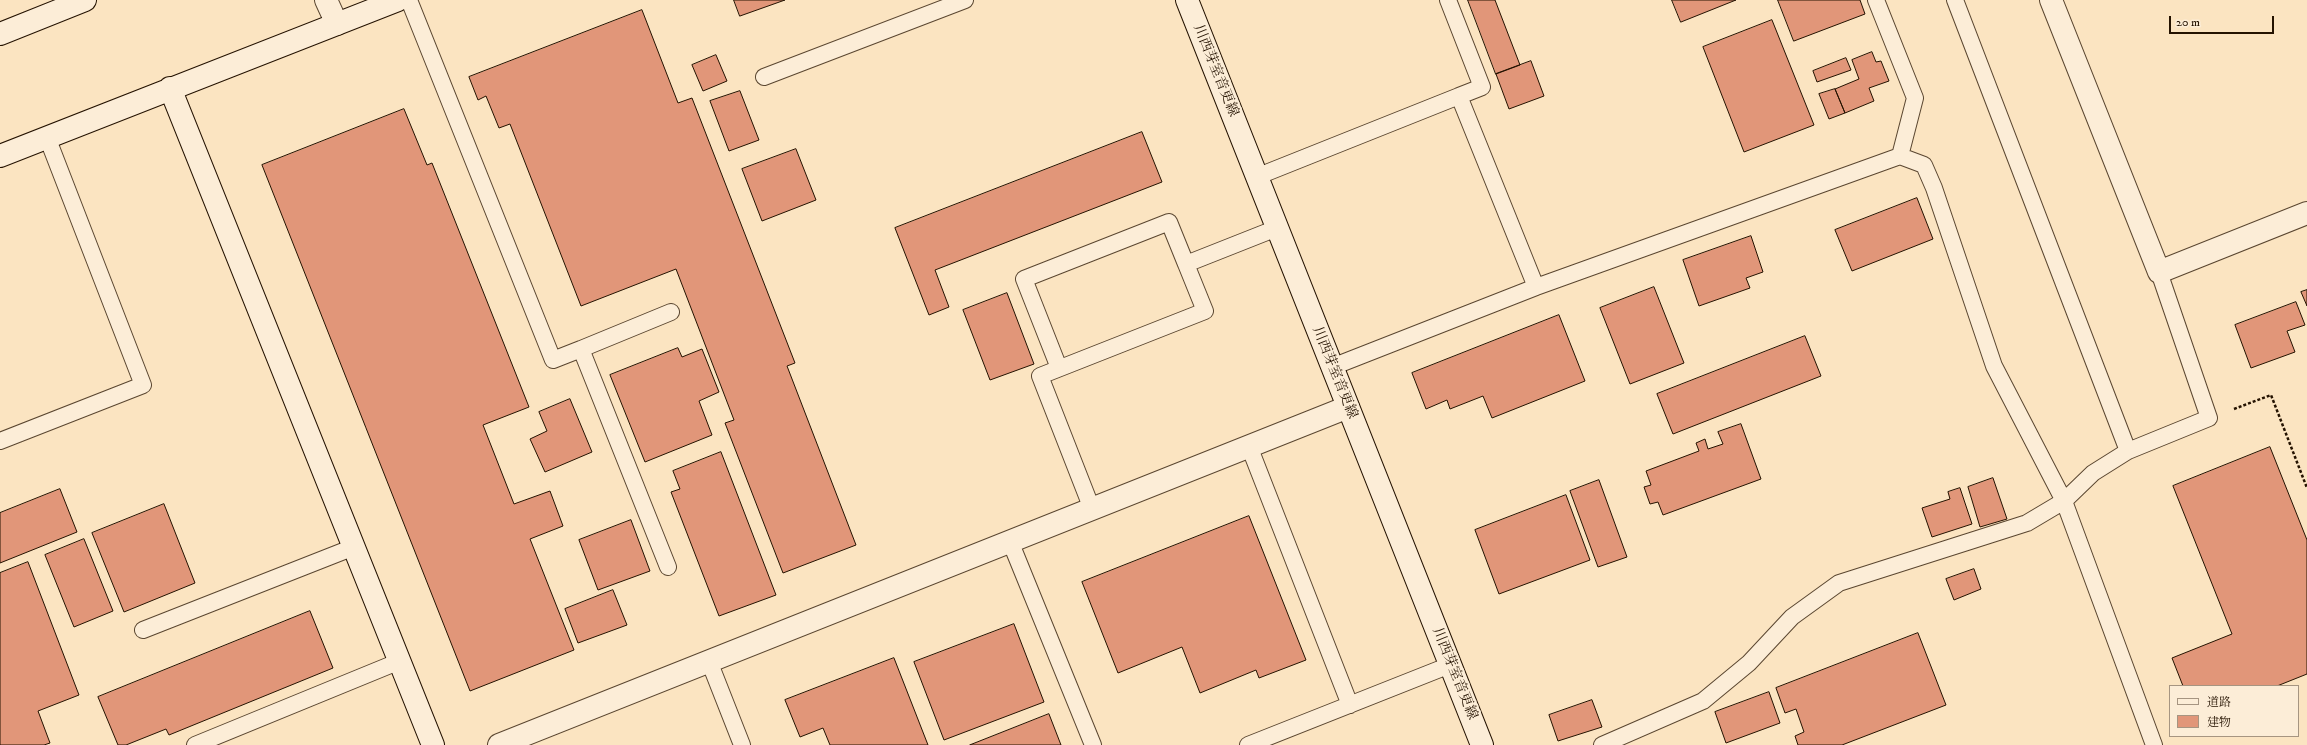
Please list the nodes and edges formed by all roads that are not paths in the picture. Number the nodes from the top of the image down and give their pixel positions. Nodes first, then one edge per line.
1 (85, 0) edge
2 (326, 0) edge
3 (398, 0) edge
4 (409, 0) edge
5 (965, 0) edge
6 (1186, 0) edge
7 (1448, 0) edge
8 (1876, 0) edge
9 (1955, 0) edge
10 (2051, 0) edge
11 (337, 24) junction
12 (0, 34) edge
13 (764, 78) dead end
14 (170, 88) junction
15 (1459, 96) junction
16 (47, 137) junction
17 (0, 156) edge
18 (1900, 156) junction
19 (1256, 177) junction
20 (2307, 213) edge
21 (1277, 228) junction
22 (1186, 264) junction
23 (2160, 272) junction
24 (1536, 287) junction
25 (671, 312) dead end
26 (581, 349) junction
27 (1332, 367) junction
28 (1059, 368) junction
29 (1348, 407) junction
30 (0, 441) edge
31 (1249, 446) junction
32 (2128, 451) junction
33 (2064, 501) junction
34 (1092, 509) junction
35 (1010, 541) junction
36 (354, 547) junction
37 (668, 567) dead end
38 (143, 630) dead end
39 (400, 661) junction
40 (709, 661) junction
41 (1450, 666) junction
42 (1350, 705) junction
43 (195, 745) edge
44 (433, 745) edge
45 (499, 745) edge
46 (742, 745) edge
47 (1093, 745) edge
48 (1248, 745) edge
49 (1482, 745) edge
50 (1602, 745) edge
51 (2154, 745) edge

1 - 12 street
2 - 11 street
3 - 11 street
4 - 26 lane
5 - 13 lane
6 - 19 street, 川西芽室音更線
7 - 15 lane
8 - 18 lane
9 - 32 lane
10 - 23 street
11 - 14 street
14 - 16 street
14 - 36 street
15 - 19 lane
15 - 24 lane
16 - 17 street
16 - 30 lane
18 - 24 lane
18 - 33 lane
19 - 21 street, 川西芽室音更線
20 - 23 street
21 - 22 lane
21 - 27 street, 川西芽室音更線
22 - 28 lane
22 - 28 lane
23 - 32 lane
24 - 27 lane
25 - 26 lane
26 - 37 lane
27 - 29 street, 川西芽室音更線
28 - 34 lane
29 - 31 street
29 - 41 street, 川西芽室音更線
31 - 34 street
31 - 42 lane
32 - 33 lane
33 - 50 lane
33 - 51 lane
34 - 35 street
35 - 40 street
35 - 47 lane
36 - 38 lane
36 - 39 street
39 - 43 lane
39 - 44 street
40 - 45 street
40 - 46 lane
41 - 42 lane
41 - 49 street, 川西芽室音更線
42 - 48 lane

